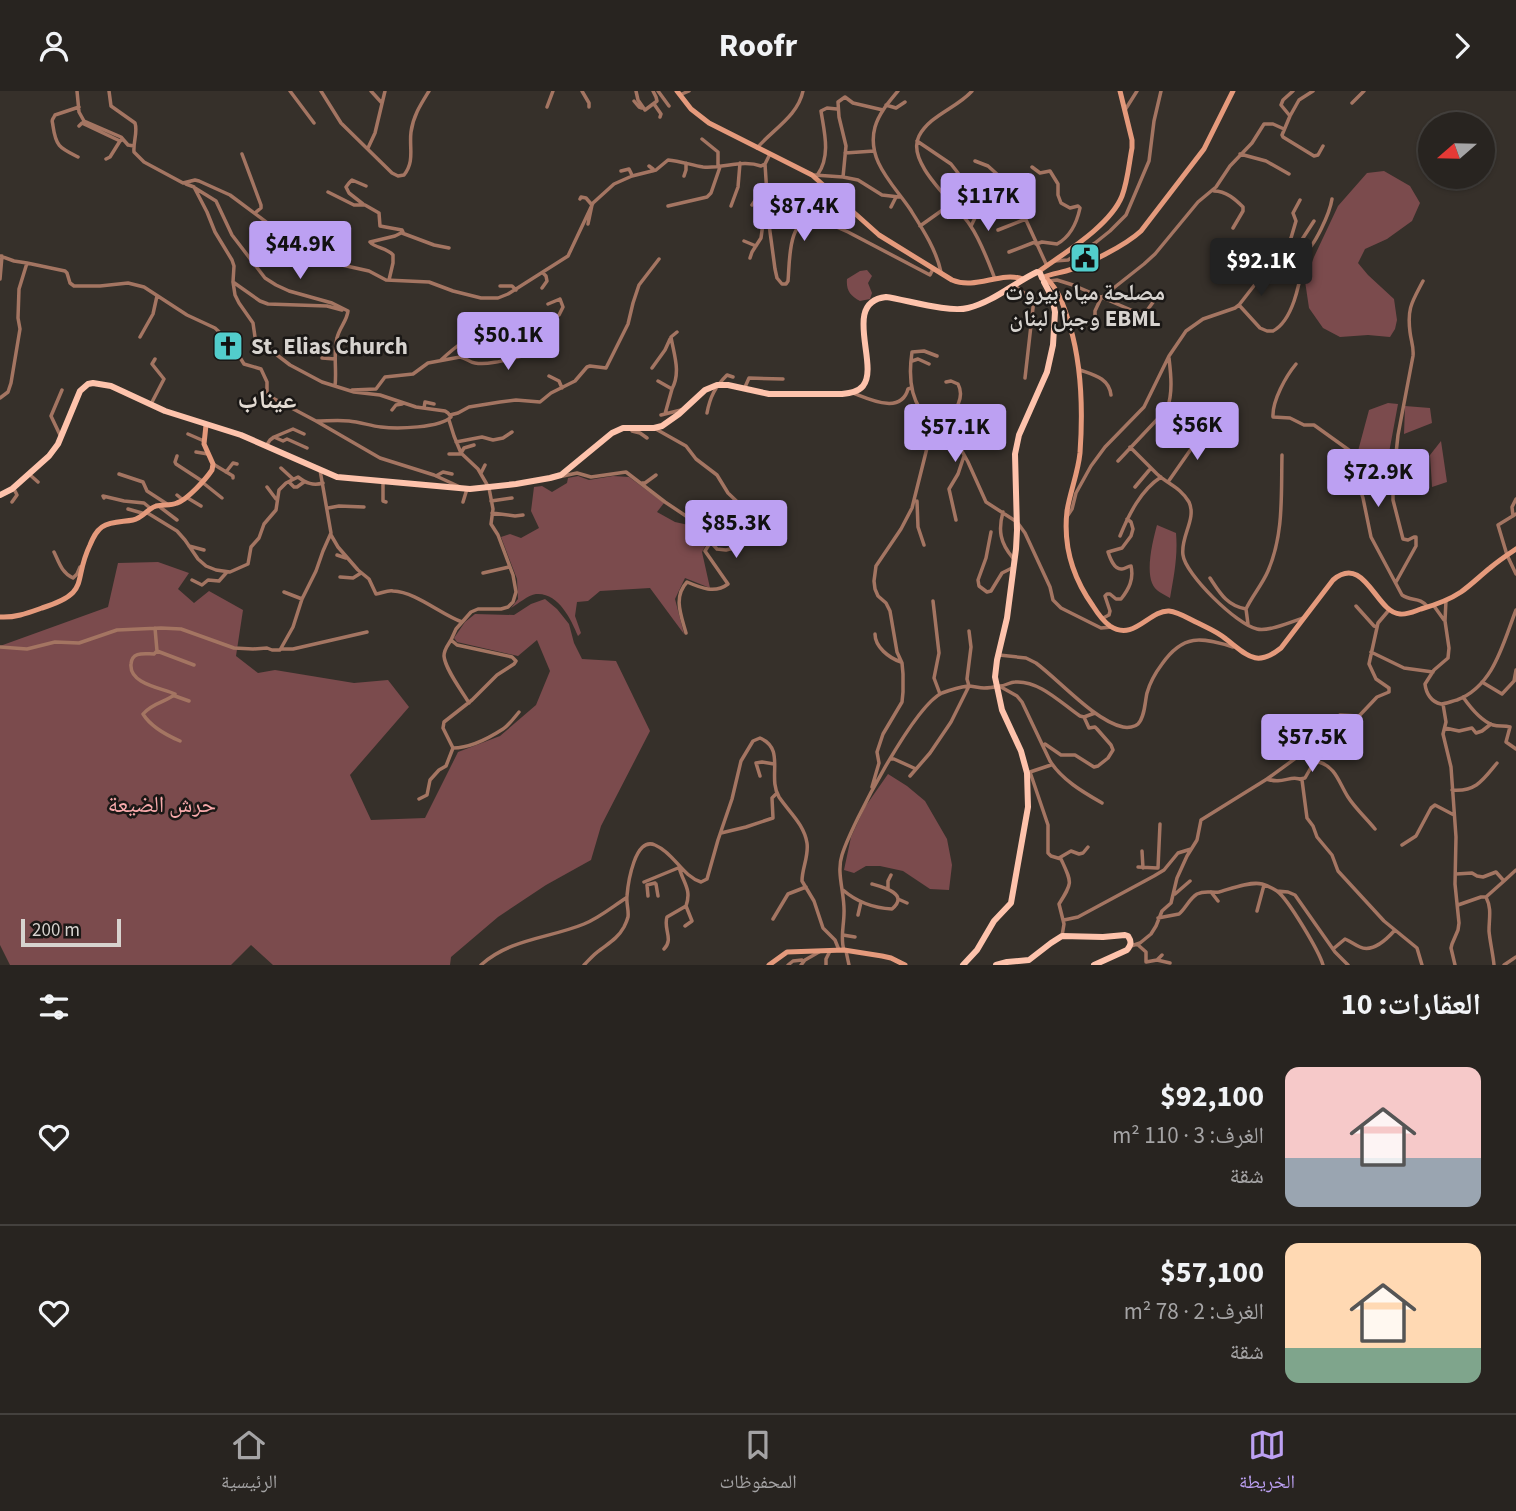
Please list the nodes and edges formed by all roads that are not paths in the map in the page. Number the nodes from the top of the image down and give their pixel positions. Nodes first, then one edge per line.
1 (77, 91) edge
2 (111, 91) edge
3 (290, 91) edge
4 (321, 91) edge
5 (371, 91) edge
6 (385, 91) edge
7 (429, 91) edge
8 (552, 91) edge
9 (582, 91) edge
10 (636, 91) edge
11 (655, 91) edge
12 (803, 91) edge
13 (898, 91) edge
14 (972, 91) edge
15 (1119, 91) edge
16 (1138, 91) edge
17 (1161, 91) edge
18 (1233, 91) edge
19 (1293, 91) edge
20 (1313, 91) edge
21 (1364, 91) edge
22 (682, 92) edge
23 (634, 101) dead end
24 (381, 102) junction
25 (905, 102) dead end
26 (1353, 103) dead end
27 (654, 104) junction
28 (670, 106) dead end
29 (79, 107) junction
30 (547, 107) dead end
31 (589, 107) dead end
32 (885, 107) junction
33 (642, 108) junction
34 (837, 109) junction
35 (1125, 110) junction
36 (1290, 116) junction
37 (660, 117) dead end
38 (314, 123) dead end
39 (79, 126) dead end
40 (1284, 129) junction
41 (702, 139) dead end
42 (122, 141) junction
43 (917, 141) junction
44 (134, 146) junction
45 (1323, 146) dead end
46 (368, 148) junction
47 (757, 148) junction
48 (874, 151) junction
49 (770, 153) junction
50 (845, 153) junction
51 (242, 154) dead end
52 (1240, 155) junction
53 (78, 157) dead end
54 (106, 159) dead end
55 (975, 161) dead end
56 (686, 163) junction
57 (740, 163) junction
58 (765, 164) junction
59 (649, 166) dead end
60 (719, 167) junction
61 (1032, 167) dead end
62 (621, 171) dead end
63 (653, 171) junction
64 (958, 173) dead end
65 (1289, 174) dead end
66 (815, 175) junction
67 (632, 176) junction
68 (684, 176) dead end
69 (843, 177) junction
70 (1000, 177) junction
71 (183, 183) junction
72 (766, 184) junction
73 (366, 185) dead end
74 (194, 187) junction
75 (346, 189) junction
76 (1212, 191) junction
77 (328, 192) dead end
78 (353, 192) dead end
79 (580, 196) dead end
80 (896, 197) junction
81 (902, 198) junction
82 (1016, 198) junction
83 (1332, 199) dead end
84 (1300, 200) dead end
85 (766, 202) junction
86 (952, 204) junction
87 (977, 204) dead end
88 (365, 205) junction
89 (592, 205) junction
90 (752, 205) dead end
91 (668, 206) dead end
92 (731, 206) dead end
93 (891, 208) dead end
94 (990, 209) dead end
95 (255, 213) junction
96 (1026, 219) junction
97 (1314, 221) dead end
98 (588, 224) dead end
99 (920, 226) junction
100 (971, 226) junction
101 (1233, 227) dead end
102 (998, 230) dead end
103 (402, 233) junction
104 (744, 241) dead end
105 (1301, 241) junction
106 (1036, 243) junction
107 (1288, 243) junction
108 (756, 246) junction
109 (1293, 246) junction
110 (449, 248) dead end
111 (1009, 252) dead end
112 (1302, 253) junction
113 (1, 256) edge
114 (659, 258) dead end
115 (750, 258) dead end
116 (1054, 261) junction
117 (27, 263) junction
118 (1047, 266) junction
119 (933, 269) junction
120 (543, 273) junction
121 (942, 274) junction
122 (1044, 278) junction
123 (0, 279) edge
124 (995, 279) junction
125 (1023, 279) junction
126 (389, 280) junction
127 (1423, 281) dead end
128 (233, 282) junction
129 (1015, 284) junction
130 (500, 286) dead end
131 (542, 288) dead end
132 (516, 290) junction
133 (1161, 291) dead end
134 (157, 296) junction
135 (1101, 297) junction
136 (548, 304) dead end
137 (1239, 305) junction
138 (348, 311) junction
139 (542, 324) dead end
140 (549, 324) junction
141 (513, 325) dead end
142 (1095, 325) dead end
143 (677, 332) dead end
144 (140, 337) dead end
145 (671, 337) junction
146 (665, 349) junction
147 (673, 349) junction
148 (937, 356) dead end
149 (1169, 356) junction
150 (322, 358) dead end
151 (155, 359) dead end
152 (335, 359) junction
153 (440, 362) junction
154 (911, 362) junction
155 (929, 363) dead end
156 (1296, 364) dead end
157 (652, 368) dead end
158 (1080, 370) junction
159 (549, 376) dead end
160 (733, 377) dead end
161 (1025, 378) dead end
162 (783, 379) dead end
163 (658, 381) dead end
164 (946, 382) dead end
165 (717, 385) junction
166 (335, 386) junction
167 (562, 388) junction
168 (911, 388) junction
169 (672, 389) junction
170 (745, 389) junction
171 (62, 390) dead end
172 (351, 391) junction
173 (852, 393) junction
174 (1111, 395) dead end
175 (0, 398) edge
176 (404, 403) junction
177 (434, 404) dead end
178 (150, 405) junction
179 (424, 408) junction
180 (392, 410) dead end
181 (683, 410) junction
182 (707, 413) dead end
183 (450, 417) junction
184 (946, 420) junction
185 (316, 421) junction
186 (206, 425) junction
187 (632, 428) junction
188 (653, 428) junction
189 (1205, 429) dead end
190 (512, 432) dead end
191 (304, 433) dead end
192 (188, 434) dead end
193 (953, 434) junction
194 (61, 437) junction
195 (274, 437) junction
196 (647, 438) dead end
197 (204, 441) junction
198 (456, 442) junction
199 (474, 445) dead end
200 (266, 446) junction
201 (1130, 447) junction
202 (307, 448) dead end
203 (195, 452) dead end
204 (208, 454) junction
205 (449, 454) dead end
206 (462, 454) junction
207 (1282, 455) dead end
208 (964, 456) junction
209 (177, 457) dead end
210 (1118, 461) dead end
211 (213, 464) junction
212 (237, 464) dead end
213 (485, 465) dead end
214 (281, 468) dead end
215 (1151, 468) junction
216 (320, 470) junction
217 (226, 472) junction
218 (481, 473) junction
219 (29, 474) junction
220 (119, 474) dead end
221 (452, 474) dead end
222 (656, 475) dead end
223 (436, 476) junction
224 (558, 476) junction
225 (1161, 477) junction
226 (233, 478) dead end
227 (291, 481) junction
228 (383, 481) junction
229 (38, 482) dead end
230 (202, 482) junction
231 (304, 482) junction
232 (1168, 482) junction
233 (323, 483) junction
234 (642, 483) junction
235 (13, 487) junction
236 (267, 487) dead end
237 (1135, 487) dead end
238 (489, 488) junction
239 (917, 488) junction
240 (466, 489) junction
241 (0, 495) edge
242 (182, 497) junction
243 (104, 498) dead end
244 (222, 498) dead end
245 (512, 499) dead end
246 (1516, 499) edge
247 (490, 500) junction
248 (277, 501) junction
249 (12, 502) dead end
250 (386, 502) dead end
251 (463, 502) dead end
252 (167, 504) junction
253 (158, 505) junction
254 (201, 506) dead end
255 (363, 507) dead end
256 (327, 508) junction
257 (128, 509) dead end
258 (147, 512) junction
259 (1003, 512) junction
260 (492, 513) junction
261 (523, 515) dead end
262 (1514, 515) edge
263 (1067, 517) junction
264 (1127, 519) junction
265 (177, 520) dead end
266 (956, 520) dead end
267 (1017, 522) junction
268 (991, 532) dead end
269 (331, 535) junction
270 (1120, 535) dead end
271 (710, 543) junction
272 (189, 545) junction
273 (924, 545) dead end
274 (1516, 549) edge
275 (204, 550) dead end
276 (54, 552) dead end
277 (85, 555) junction
278 (337, 555) dead end
279 (1507, 555) junction
280 (348, 559) junction
281 (1014, 563) junction
282 (509, 567) junction
283 (227, 572) junction
284 (361, 573) junction
285 (483, 573) dead end
286 (1516, 574) edge
287 (340, 577) dead end
288 (1210, 578) dead end
289 (192, 580) dead end
290 (1396, 582) junction
291 (284, 592) dead end
292 (302, 599) junction
293 (1446, 600) junction
294 (933, 601) dead end
295 (1356, 606) dead end
296 (1431, 606) junction
297 (1246, 609) junction
298 (1389, 610) junction
299 (1516, 610) edge
300 (0, 617) edge
301 (1305, 617) junction
302 (1101, 618) junction
303 (1445, 621) junction
304 (462, 622) junction
305 (1249, 626) junction
306 (1377, 627) junction
307 (155, 628) junction
308 (1112, 628) junction
309 (969, 631) dead end
310 (367, 632) dead end
311 (686, 633) dead end
312 (875, 634) dead end
313 (451, 640) junction
314 (0, 647) edge
315 (1235, 647) junction
316 (281, 649) junction
317 (157, 651) junction
318 (1371, 652) junction
319 (999, 655) junction
320 (901, 662) junction
321 (194, 664) dead end
322 (1516, 670) edge
323 (1433, 671) junction
324 (1515, 680) edge
325 (1482, 683) junction
326 (969, 686) junction
327 (998, 686) junction
328 (940, 694) junction
329 (175, 696) junction
330 (1463, 697) junction
331 (189, 701) dead end
332 (469, 703) junction
333 (1443, 704) junction
334 (519, 712) dead end
335 (1094, 713) junction
336 (1084, 717) junction
337 (1491, 724) junction
338 (1446, 727) junction
339 (180, 741) dead end
340 (1042, 743) junction
341 (453, 748) junction
342 (1516, 749) edge
343 (890, 759) junction
344 (1497, 763) dead end
345 (774, 764) junction
346 (1052, 764) junction
347 (916, 769) junction
348 (1029, 773) junction
349 (760, 776) dead end
350 (910, 776) dead end
351 (1267, 779) junction
352 (1300, 779) junction
353 (1452, 790) junction
354 (872, 792) junction
355 (777, 793) junction
356 (772, 798) junction
357 (419, 799) dead end
358 (1102, 803) dead end
359 (776, 805) dead end
360 (1454, 815) junction
361 (1160, 824) dead end
362 (1374, 829) dead end
363 (721, 833) junction
364 (1402, 845) dead end
365 (1088, 847) dead end
366 (1191, 849) junction
367 (1142, 851) dead end
368 (1059, 858) junction
369 (679, 867) junction
370 (1159, 870) junction
371 (1516, 870) edge
372 (1456, 874) junction
373 (891, 875) dead end
374 (655, 880) junction
375 (1190, 881) dead end
376 (1504, 881) junction
377 (644, 882) dead end
378 (872, 884) dead end
379 (1264, 885) junction
380 (806, 887) junction
381 (881, 887) junction
382 (888, 889) junction
383 (843, 890) junction
384 (1277, 891) junction
385 (1211, 892) junction
386 (880, 893) dead end
387 (648, 896) dead end
388 (658, 896) dead end
389 (1173, 896) junction
390 (1486, 897) junction
391 (626, 898) junction
392 (898, 901) junction
393 (1218, 901) dead end
394 (861, 902) junction
395 (908, 902) dead end
396 (1458, 905) junction
397 (686, 907) junction
398 (902, 907) dead end
399 (1257, 911) dead end
400 (858, 915) dead end
401 (1158, 918) junction
402 (773, 919) dead end
403 (1064, 920) junction
404 (685, 926) dead end
405 (1395, 930) junction
406 (674, 933) dead end
407 (843, 935) junction
408 (668, 936) junction
409 (1062, 936) junction
410 (855, 937) dead end
411 (1134, 945) junction
412 (664, 949) dead end
413 (1333, 949) junction
414 (843, 950) junction
415 (821, 951) junction
416 (830, 951) junction
417 (1162, 955) dead end
418 (1339, 956) junction
419 (1516, 957) edge
420 (804, 960) junction
421 (1157, 960) junction
422 (1018, 963) edge
423 (1170, 963) dead end
424 (481, 965) edge
425 (584, 965) edge
426 (769, 965) edge
427 (789, 965) edge
428 (800, 965) edge
429 (826, 965) edge
430 (849, 965) edge
431 (905, 965) edge
432 (963, 965) edge
433 (996, 965) edge
434 (1096, 965) edge
435 (1323, 965) edge
436 (1341, 965) edge
437 (1348, 965) edge
438 (1422, 965) edge
439 (1455, 965) edge
440 (1494, 965) edge
441 (1504, 965) edge

1 - 29 street
2 - 44 street
3 - 38 street
4 - 46 street
5 - 24 street
6 - 24 street
7 - 46 street
8 - 30 street
9 - 31 street
10 - 33 street
11 - 27 street
11 - 28 street
12 - 47 street
13 - 32 street
14 - 43 street
15 - 35 main road
16 - 35 street
17 - 116 street
18 - 122 main road
19 - 36 street
20 - 36 street
21 - 26 street
22 - 47 main road
23 - 33 street
24 - 46 street
25 - 32 street
27 - 33 street
27 - 37 street
29 - 42 street
29 - 53 street
32 - 34 street
32 - 48 street
34 - 50 street
34 - 66 street
35 - 116 main road
36 - 40 street
39 - 42 street
40 - 45 street
40 - 52 street
41 - 60 street
42 - 44 street
42 - 54 street
43 - 64 street
43 - 86 street
44 - 71 street
47 - 49 main road
48 - 50 street
48 - 81 street
49 - 58 street
49 - 66 main road
50 - 69 street
51 - 95 street
52 - 65 street
52 - 76 street
55 - 70 street
56 - 60 street
56 - 63 street
56 - 68 street
57 - 58 street
57 - 60 street
57 - 92 street
58 - 72 street
59 - 63 street
60 - 91 street
61 - 106 street
62 - 67 street
63 - 67 street
66 - 69 street
66 - 119 main road
67 - 89 street
69 - 80 street
70 - 82 street
70 - 86 street
71 - 74 street
71 - 95 street
72 - 85 street
72 - 90 street
73 - 75 street
74 - 128 street
74 - 138 street
75 - 78 street
75 - 88 street
76 - 101 street
76 - 135 street
77 - 88 street
79 - 89 street
80 - 81 street
80 - 93 street
81 - 99 street
82 - 94 street
82 - 96 street
83 - 112 street
84 - 107 street
85 - 108 street
85 - 119 street
86 - 99 street
86 - 100 street
87 - 100 street
88 - 103 street
89 - 98 street
89 - 120 street
95 - 126 street
96 - 102 street
96 - 106 street
97 - 105 street
99 - 121 street
100 - 124 street
103 - 110 street
103 - 126 street
104 - 108 street
105 - 109 street
105 - 112 street
106 - 111 street
106 - 118 street
107 - 109 street
107 - 137 street
108 - 115 street
109 - 112 street
112 - 137 street
113 - 117 street
113 - 123 street
114 - 167 street
116 - 118 main road
117 - 134 street
117 - 175 street
118 - 122 main road
119 - 121 main road
120 - 131 street
120 - 132 street
121 - 124 main road
122 - 125 main road
122 - 135 street
122 - 158 main road
122 - 267 main road
124 - 125 main road
125 - 129 main road
126 - 132 street
127 - 290 street
128 - 138 street
128 - 166 street
129 - 161 street
129 - 173 main road
130 - 132 street
133 - 135 street
134 - 144 street
134 - 185 street
135 - 142 street
136 - 140 street
137 - 149 street
138 - 152 street
139 - 140 street
140 - 153 street
141 - 153 street
143 - 145 street
145 - 146 street
145 - 147 street
146 - 147 street
146 - 157 street
147 - 169 street
148 - 154 street
149 - 201 street
149 - 263 street
150 - 152 street
151 - 178 street
152 - 166 street
153 - 172 street
154 - 155 street
154 - 168 street
156 - 290 street
158 - 174 street
158 - 263 main road
159 - 167 street
160 - 165 street
162 - 170 street
163 - 169 street
164 - 184 street
165 - 170 main road
165 - 181 main road
165 - 182 street
166 - 172 street
167 - 183 street
168 - 173 street
168 - 184 street
169 - 181 street
170 - 173 main road
171 - 194 street
172 - 176 street
176 - 179 street
176 - 180 street
177 - 179 street
178 - 186 main road
178 - 194 main road
179 - 183 street
181 - 188 main road
183 - 185 street
183 - 198 street
184 - 193 street
185 - 223 street
186 - 197 main road
186 - 200 main road
187 - 188 main road
187 - 196 street
187 - 224 main road
188 - 271 street
189 - 232 street
190 - 198 street
191 - 195 street
192 - 197 street
193 - 208 street
193 - 239 street
194 - 219 main road
195 - 200 street
195 - 202 street
197 - 204 main road
198 - 206 street
199 - 206 street
200 - 216 main road
201 - 210 street
201 - 215 street
203 - 204 street
204 - 211 main road
205 - 206 street
206 - 218 street
207 - 297 street
208 - 259 street
208 - 266 street
209 - 230 street
211 - 217 street
211 - 230 main road
212 - 217 street
213 - 218 street
214 - 227 street
215 - 225 street
215 - 237 street
216 - 228 main road
216 - 233 street
217 - 226 street
218 - 238 street
219 - 229 street
219 - 235 main road
220 - 252 street
221 - 223 street
222 - 234 street
223 - 240 street
224 - 234 street
224 - 238 main road
225 - 232 street
225 - 264 street
227 - 231 street
227 - 231 street
227 - 248 street
228 - 240 main road
228 - 250 street
230 - 242 main road
230 - 244 street
231 - 233 street
232 - 305 street
233 - 256 street
234 - 271 street
235 - 241 main road
235 - 249 street
236 - 248 street
238 - 240 main road
238 - 247 street
239 - 273 street
239 - 320 street
240 - 251 street
242 - 252 main road
242 - 254 street
243 - 258 street
245 - 247 street
246 - 262 street
247 - 260 street
248 - 283 street
252 - 253 main road
253 - 258 main road
253 - 265 street
255 - 256 street
256 - 269 street
257 - 258 street
258 - 272 street
258 - 277 main road
259 - 267 street
259 - 281 street
260 - 261 street
260 - 282 street
262 - 279 street
263 - 302 main road
264 - 270 street
264 - 302 street
267 - 281 main road
267 - 308 street
268 - 281 street
269 - 280 street
269 - 292 street
271 - 311 street
272 - 275 street
272 - 283 street
274 - 279 main road
276 - 277 street
277 - 300 main road
278 - 280 street
279 - 286 street
279 - 293 main road
280 - 284 street
281 - 319 main road
282 - 285 street
282 - 304 street
283 - 289 street
284 - 287 street
284 - 304 street
288 - 297 street
290 - 296 street
291 - 292 street
292 - 316 street
293 - 296 main road
293 - 303 street
294 - 328 street
295 - 306 street
296 - 298 main road
296 - 303 street
297 - 305 street
298 - 301 main road
298 - 306 street
299 - 325 street
301 - 305 street
301 - 315 main road
302 - 308 main road
303 - 323 street
304 - 313 street
306 - 318 street
307 - 314 street
307 - 316 street
307 - 317 street
308 - 315 main road
309 - 326 street
310 - 316 street
312 - 320 street
313 - 332 street
313 - 332 street
315 - 335 street
317 - 321 street
317 - 329 street
318 - 323 street
318 - 351 street
319 - 327 main road
319 - 335 street
320 - 354 street
322 - 324 street
323 - 333 street
324 - 325 street
325 - 330 street
326 - 327 street
326 - 328 street
326 - 347 street
327 - 336 street
327 - 340 street
327 - 348 main road
328 - 343 street
329 - 331 street
329 - 339 street
330 - 333 street
330 - 337 street
332 - 341 street
333 - 338 street
334 - 341 street
335 - 336 street
336 - 340 street
337 - 338 street
337 - 342 street
338 - 353 street
340 - 346 street
341 - 357 street
343 - 347 street
343 - 354 street
344 - 353 street
345 - 349 street
345 - 355 street
345 - 363 street
346 - 348 street
346 - 358 street
347 - 350 street
348 - 368 street
348 - 432 main road
351 - 352 street
351 - 366 street
352 - 362 street
352 - 405 street
353 - 360 street
354 - 383 street
355 - 356 street
355 - 380 street
356 - 359 street
356 - 363 street
360 - 364 street
360 - 372 street
361 - 370 street
363 - 369 street
365 - 368 street
366 - 370 street
366 - 389 street
367 - 370 street
368 - 403 street
369 - 374 street
369 - 391 street
369 - 397 street
370 - 403 street
371 - 376 street
372 - 376 street
372 - 396 street
373 - 382 street
374 - 377 street
374 - 387 street
374 - 388 street
375 - 389 street
376 - 390 street
378 - 381 street
379 - 384 street
379 - 385 street
379 - 399 street
380 - 402 street
380 - 414 street
381 - 382 street
381 - 386 street
382 - 392 street
383 - 394 street
383 - 407 street
384 - 413 street
384 - 435 street
385 - 393 street
385 - 401 street
389 - 401 street
390 - 396 street
390 - 440 street
391 - 424 street
391 - 425 street
392 - 394 street
392 - 395 street
392 - 398 street
394 - 400 street
396 - 439 street
397 - 404 street
397 - 408 street
401 - 411 street
403 - 409 street
405 - 413 street
405 - 438 street
406 - 408 street
407 - 410 street
407 - 414 street
408 - 412 street
409 - 411 main road
409 - 422 main road
411 - 421 street
411 - 434 main road
413 - 418 street
414 - 416 main road
414 - 430 street
414 - 431 main road
415 - 416 main road
415 - 420 street
415 - 426 main road
416 - 429 street
417 - 421 street
418 - 436 street
418 - 437 street
419 - 441 street
420 - 427 street
420 - 428 street
421 - 423 street
422 - 433 main road

